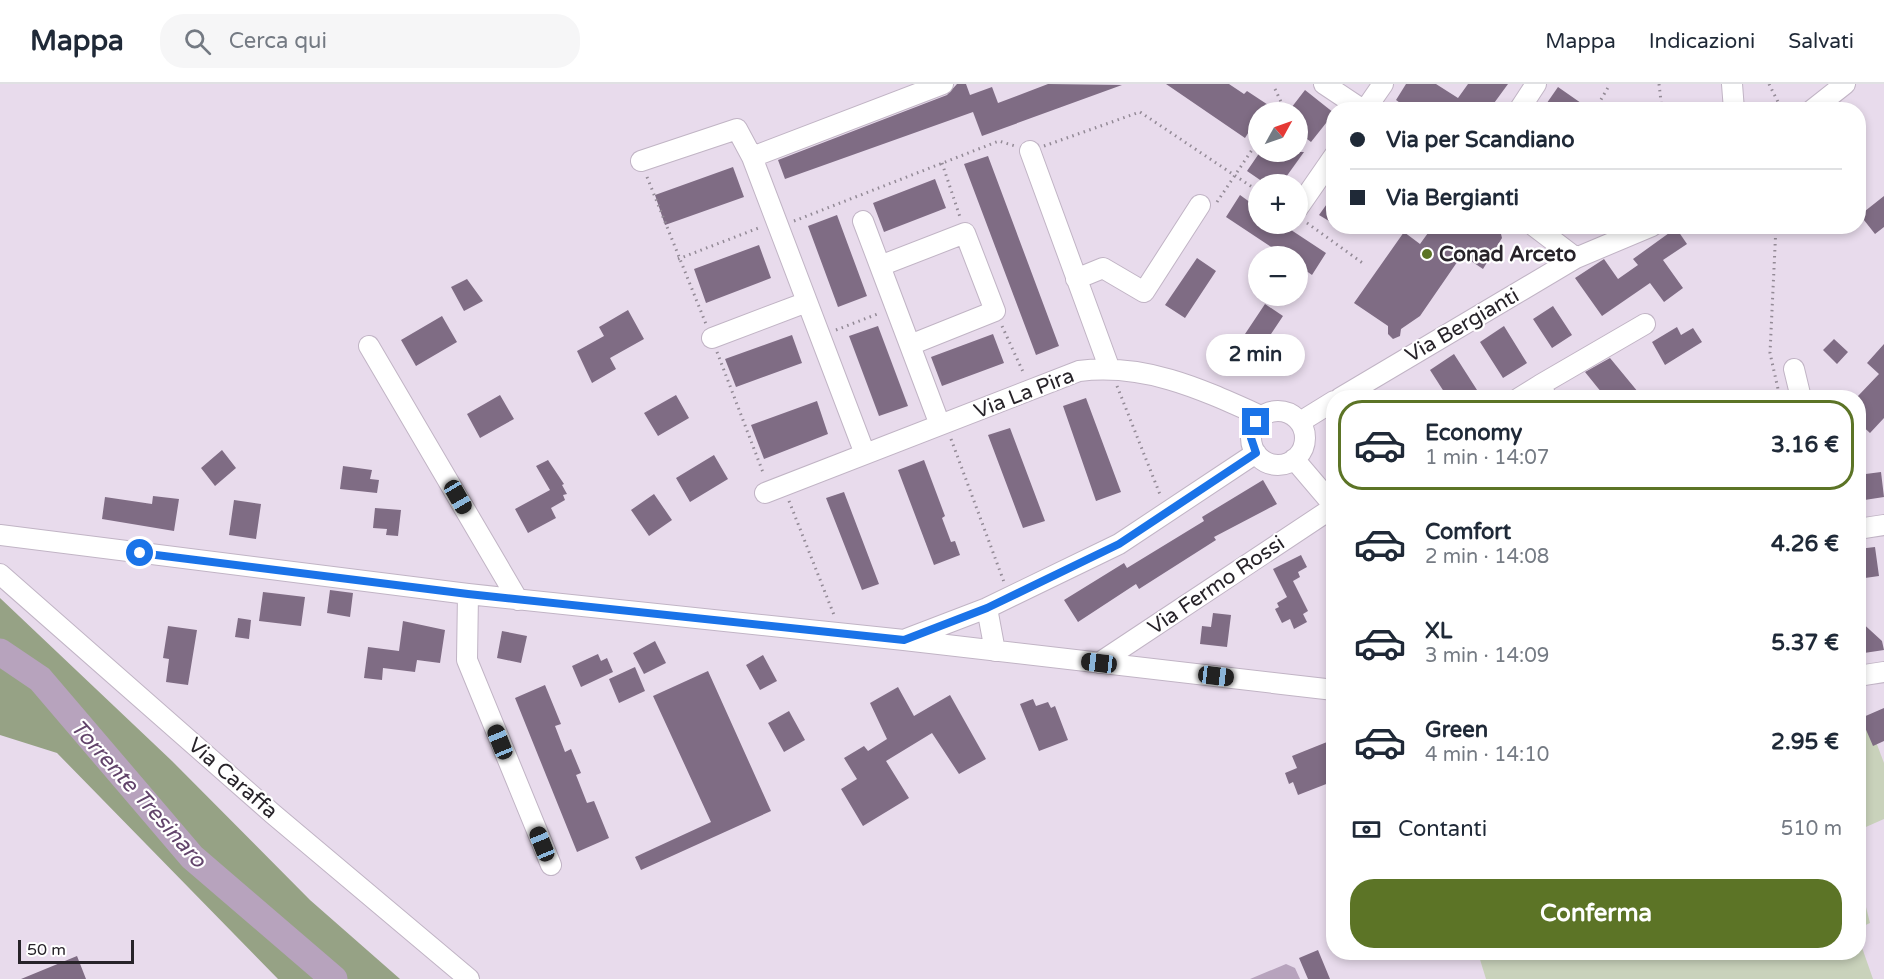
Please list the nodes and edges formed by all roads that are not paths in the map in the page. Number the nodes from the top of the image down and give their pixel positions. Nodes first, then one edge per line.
1 (943, 84) edge
2 (1324, 84) edge
3 (1383, 84) edge
4 (1536, 84) edge
5 (1732, 84) edge
6 (1845, 84) edge
7 (1352, 102) edge
8 (1370, 102) edge
9 (1524, 102) edge
10 (1733, 102) edge
11 (1822, 102) edge
12 (1030, 151) road end
13 (752, 157) junction
14 (641, 161) dead end
15 (1326, 168) edge
16 (1308, 194) edge
17 (1200, 205) road end
18 (863, 221) dead end
19 (1544, 234) edge
20 (1633, 234) edge
21 (1576, 258) junction
22 (880, 266) junction
23 (1076, 279) junction
24 (807, 302) junction
25 (1645, 324) dead end
26 (712, 338) dead end
27 (910, 345) junction
28 (369, 346) dead end
29 (1109, 367) junction
30 (1794, 369) dead end
31 (1353, 390) edge
32 (1546, 390) edge
33 (1799, 390) edge
34 (1326, 406) edge
35 (1262, 416) junction
36 (1300, 422) junction
37 (943, 424) junction
38 (1256, 453) junction
39 (865, 454) junction
40 (1294, 459) junction
41 (774, 489) road end
42 (1326, 497) edge
43 (1326, 512) edge
44 (1884, 525) edge
45 (1866, 528) edge
46 (0, 535) edge
47 (0, 574) edge
48 (468, 594) junction
49 (518, 600) junction
50 (987, 608) junction
51 (904, 640) junction
52 (995, 651) junction
53 (1099, 663) junction
54 (1884, 672) edge
55 (1866, 675) edge
56 (1326, 689) edge
57 (551, 865) dead end
58 (469, 979) edge

1 - 13 street
2 - 7 street
3 - 8 street
4 - 9 street
5 - 10 street
6 - 11 street
12 - 23 street
13 - 14 street
13 - 24 street
15 - 16 street
17 - 23 street
18 - 22 street
19 - 21 street
20 - 21 street, Via Bergianti
21 - 31 street, Via Bergianti
22 - 27 street
22 - 27 street
23 - 29 street
24 - 26 street
24 - 39 street
25 - 32 street
27 - 37 street
28 - 49 street
29 - 35 street, Via La Pira
29 - 37 street, Via La Pira
30 - 33 street
34 - 36 street
35 - 36 street
35 - 38 street
36 - 40 street
37 - 39 street, Via La Pira
38 - 40 street
38 - 50 street
39 - 41 street, Via La Pira
40 - 42 street, Via Fermo Rossi
43 - 53 street, Via Fermo Rossi
44 - 45 street
46 - 48 street
47 - 58 street, Via Caraffa
48 - 49 street
48 - 57 street
49 - 51 street
50 - 51 street
50 - 52 street
51 - 52 street
52 - 53 street
53 - 56 street
54 - 55 street

